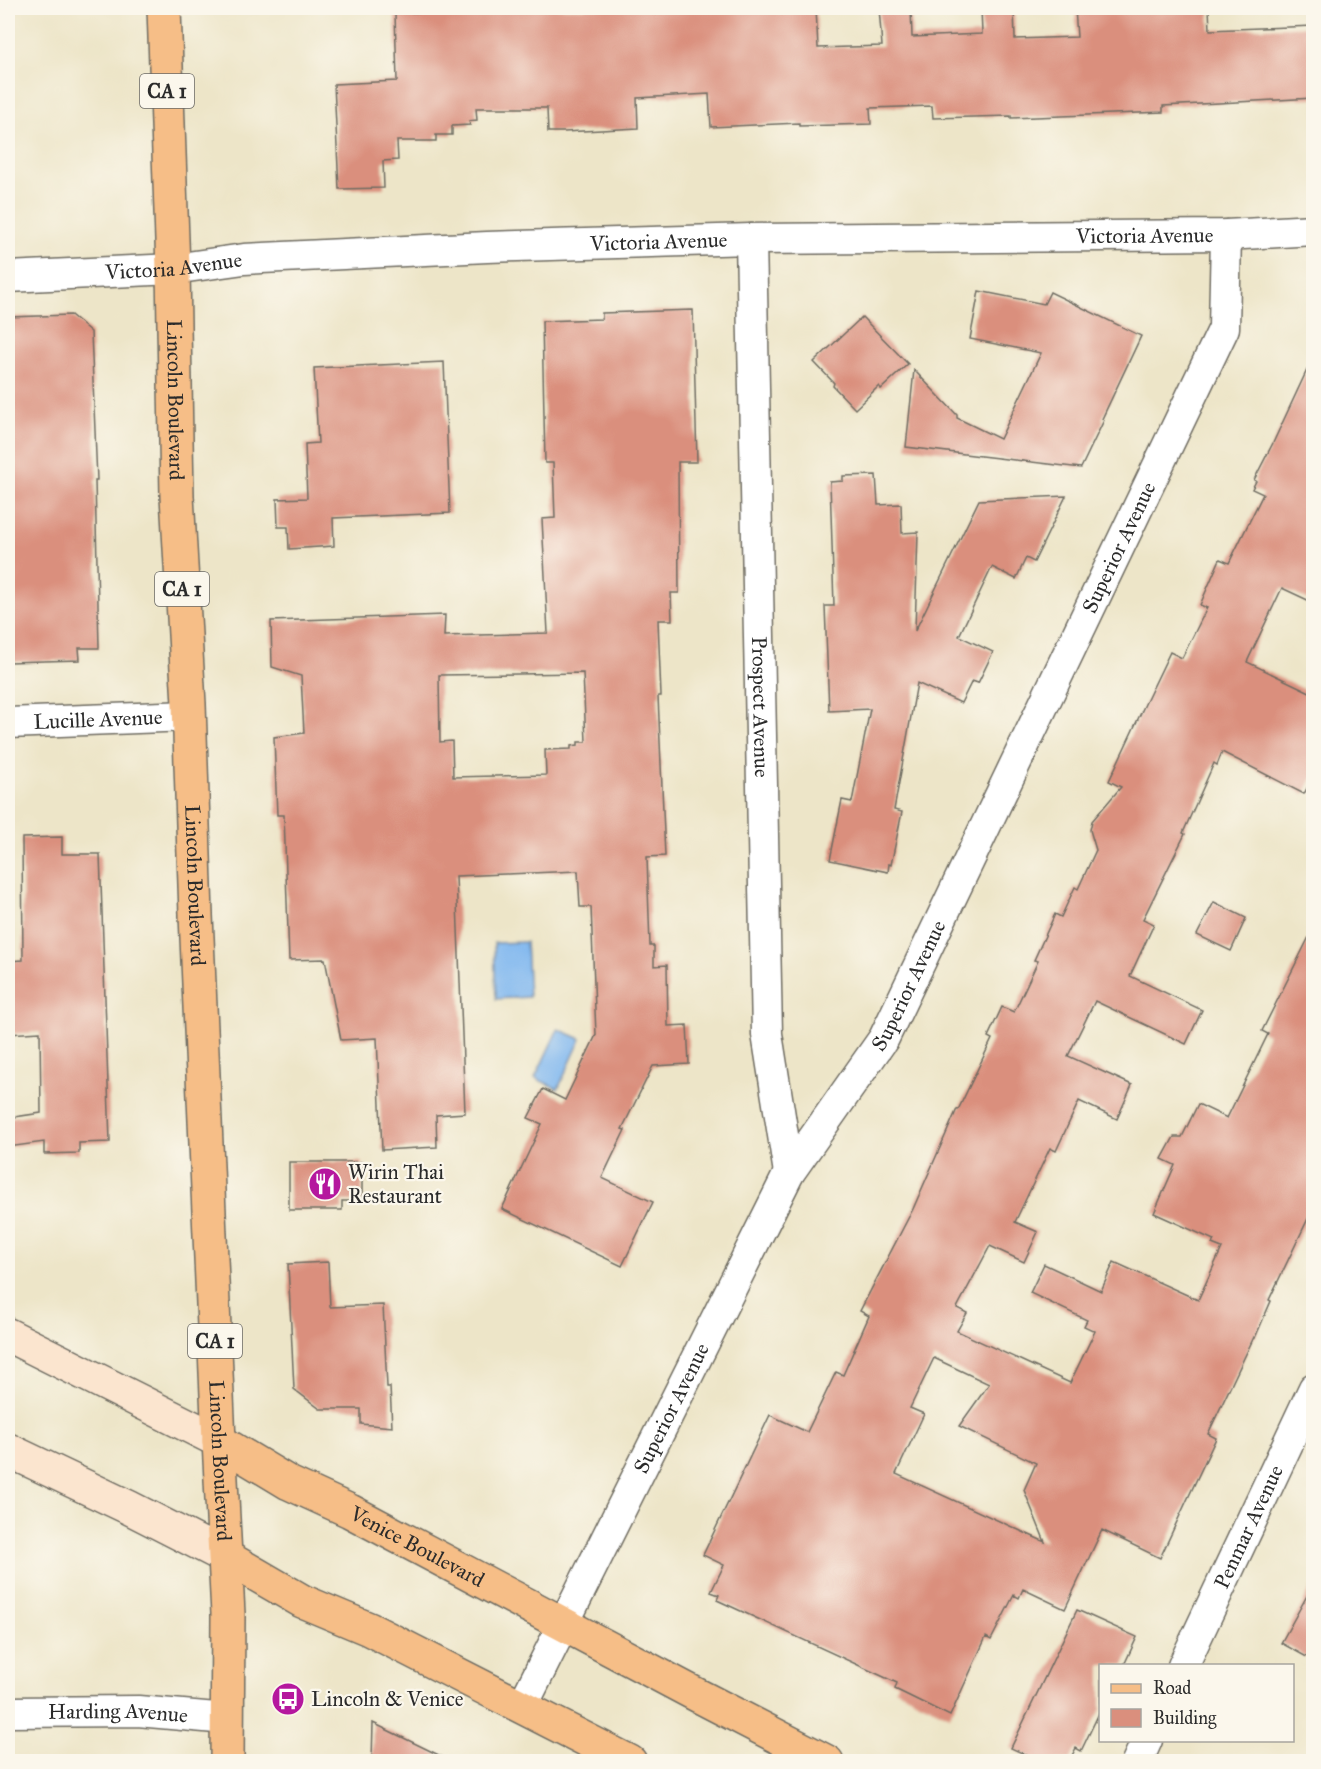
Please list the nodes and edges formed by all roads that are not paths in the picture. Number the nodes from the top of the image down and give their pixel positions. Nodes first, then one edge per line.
1 (164, 8) edge
2 (1314, 230) edge
3 (1226, 235) junction
4 (751, 239) junction
5 (173, 269) junction
6 (8, 277) edge
7 (189, 717) junction
8 (8, 723) edge
9 (789, 1173) junction
10 (8, 1335) edge
11 (1314, 1388) edge
12 (219, 1441) junction
13 (8, 1450) edge
14 (226, 1557) junction
15 (564, 1625) junction
16 (1183, 1664) edge
17 (522, 1707) junction
18 (8, 1712) edge
19 (227, 1719) junction
20 (1146, 1742) edge
21 (227, 1761) edge
22 (630, 1761) edge
23 (827, 1761) edge
24 (1137, 1761) edge

1 - 5 main road, Lincoln Boulevard / CA 1
2 - 3 street, Victoria Avenue
3 - 4 street, Victoria Avenue
3 - 9 street, Superior Avenue
4 - 5 street, Victoria Avenue
4 - 9 street, Prospect Avenue
5 - 6 street, Victoria Avenue
5 - 7 main road, Lincoln Boulevard / CA 1
7 - 8 street, Lucille Avenue
7 - 12 main road, Lincoln Boulevard / CA 1
9 - 15 street, Superior Avenue
10 - 12 main road, Venice Boulevard
11 - 16 street, Penmar Avenue
12 - 14 main road, Lincoln Boulevard / CA 1
12 - 15 main road, Venice Boulevard
13 - 14 main road
14 - 17 main road
14 - 19 main road, Lincoln Boulevard / CA 1
15 - 17 street, Superior Avenue
15 - 23 main road, Venice Boulevard
17 - 22 main road
18 - 19 street, Harding Avenue
19 - 21 main road, Lincoln Boulevard / CA 1
20 - 24 street

